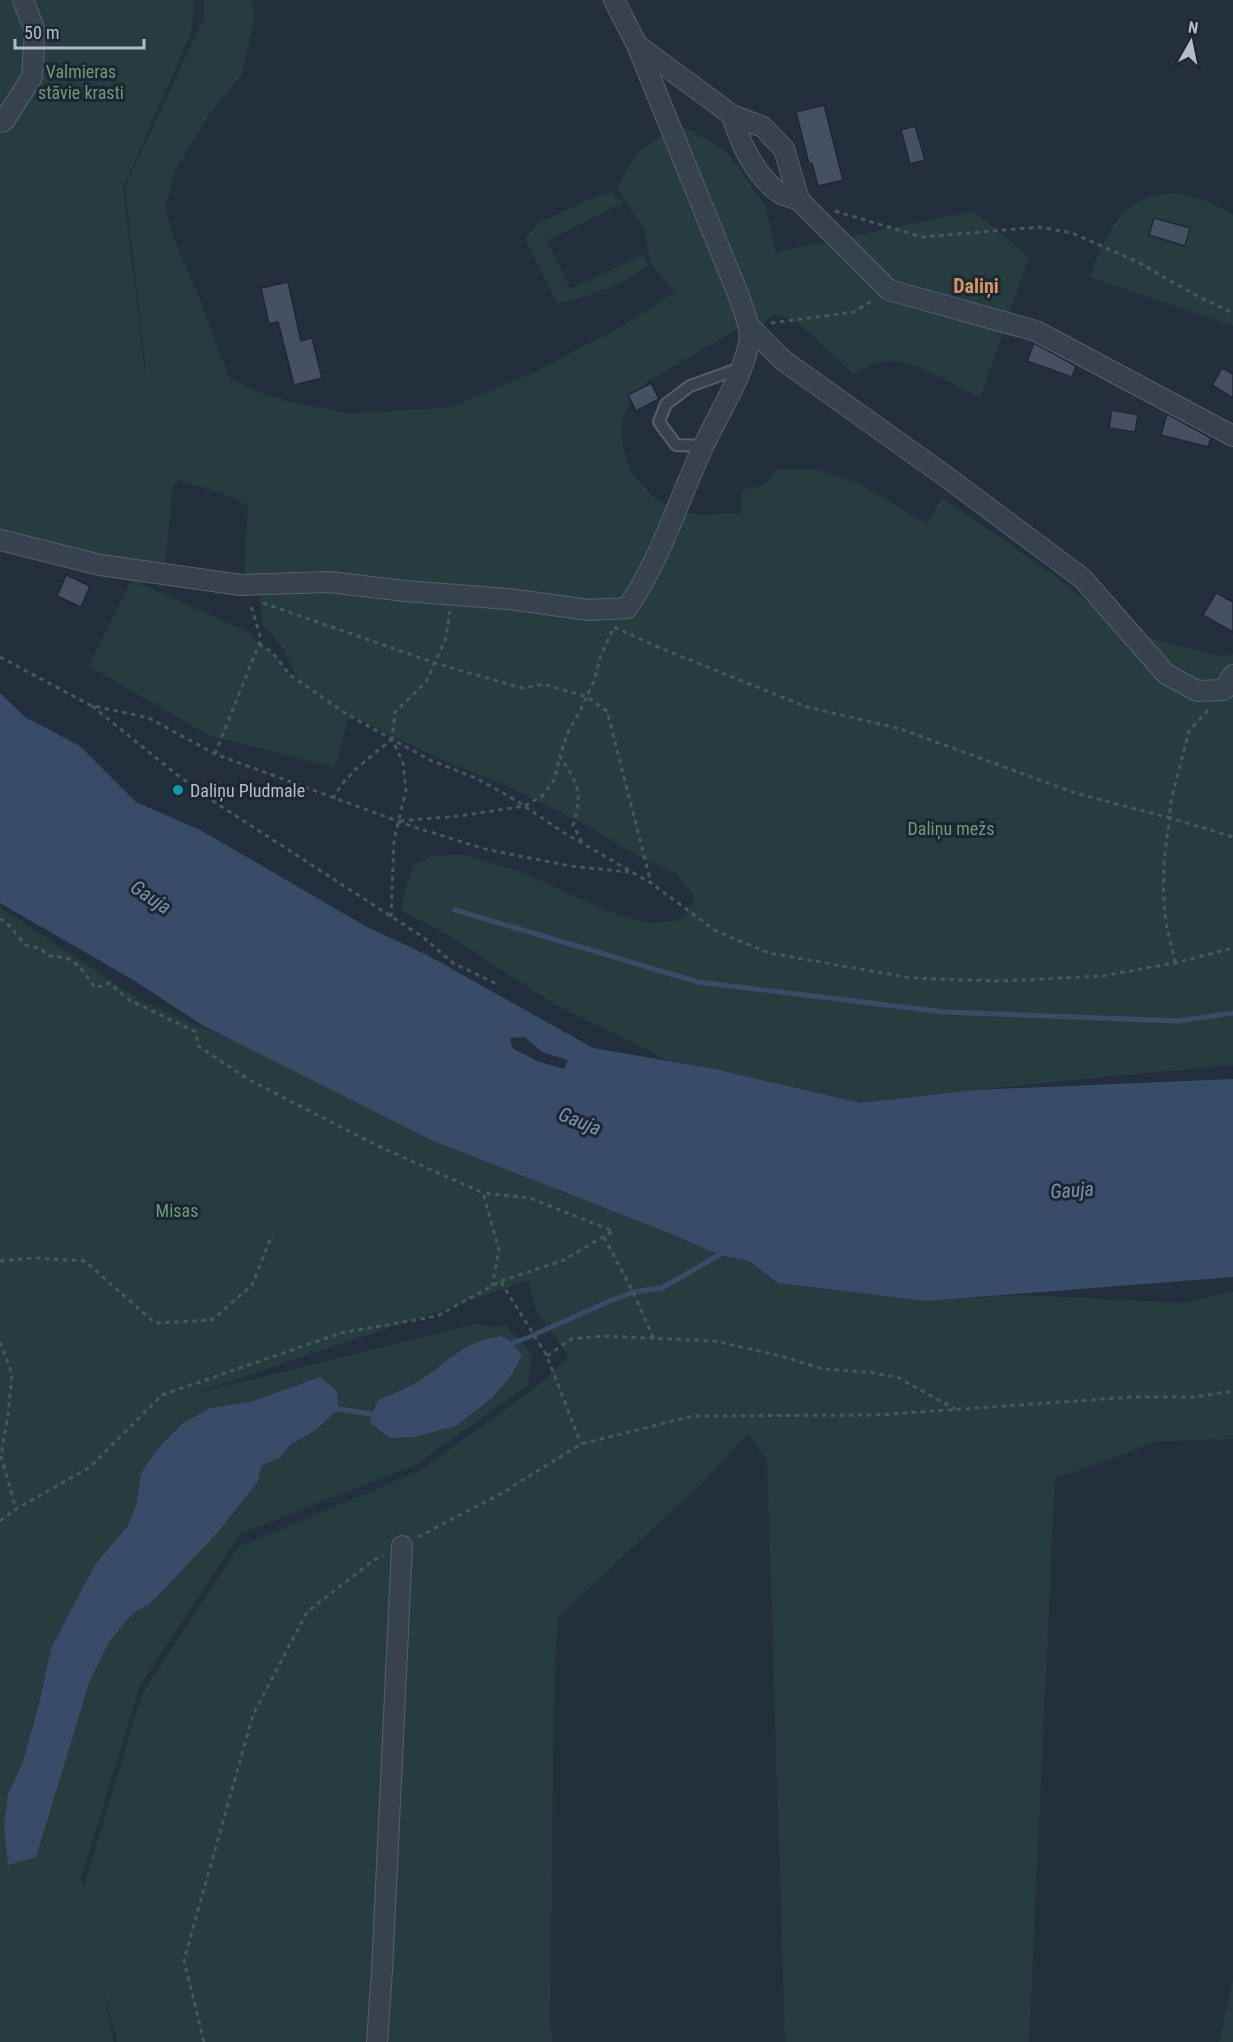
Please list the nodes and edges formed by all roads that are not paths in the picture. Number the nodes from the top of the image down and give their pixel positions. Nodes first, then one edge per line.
1 (23, 0) edge
2 (614, 0) edge
3 (637, 45) junction
4 (732, 114) junction
5 (0, 122) edge
6 (799, 200) junction
7 (749, 326) junction
8 (743, 367) junction
9 (1233, 436) edge
10 (704, 446) junction
11 (0, 540) edge
12 (1228, 682) edge
13 (402, 1546) road end
14 (377, 2042) edge

1 - 5 street
2 - 3 street
3 - 4 street
3 - 7 street
4 - 6 street
4 - 6 street
6 - 9 street
7 - 8 street
7 - 12 street
8 - 10 street
8 - 10 lane
10 - 11 street
13 - 14 street

